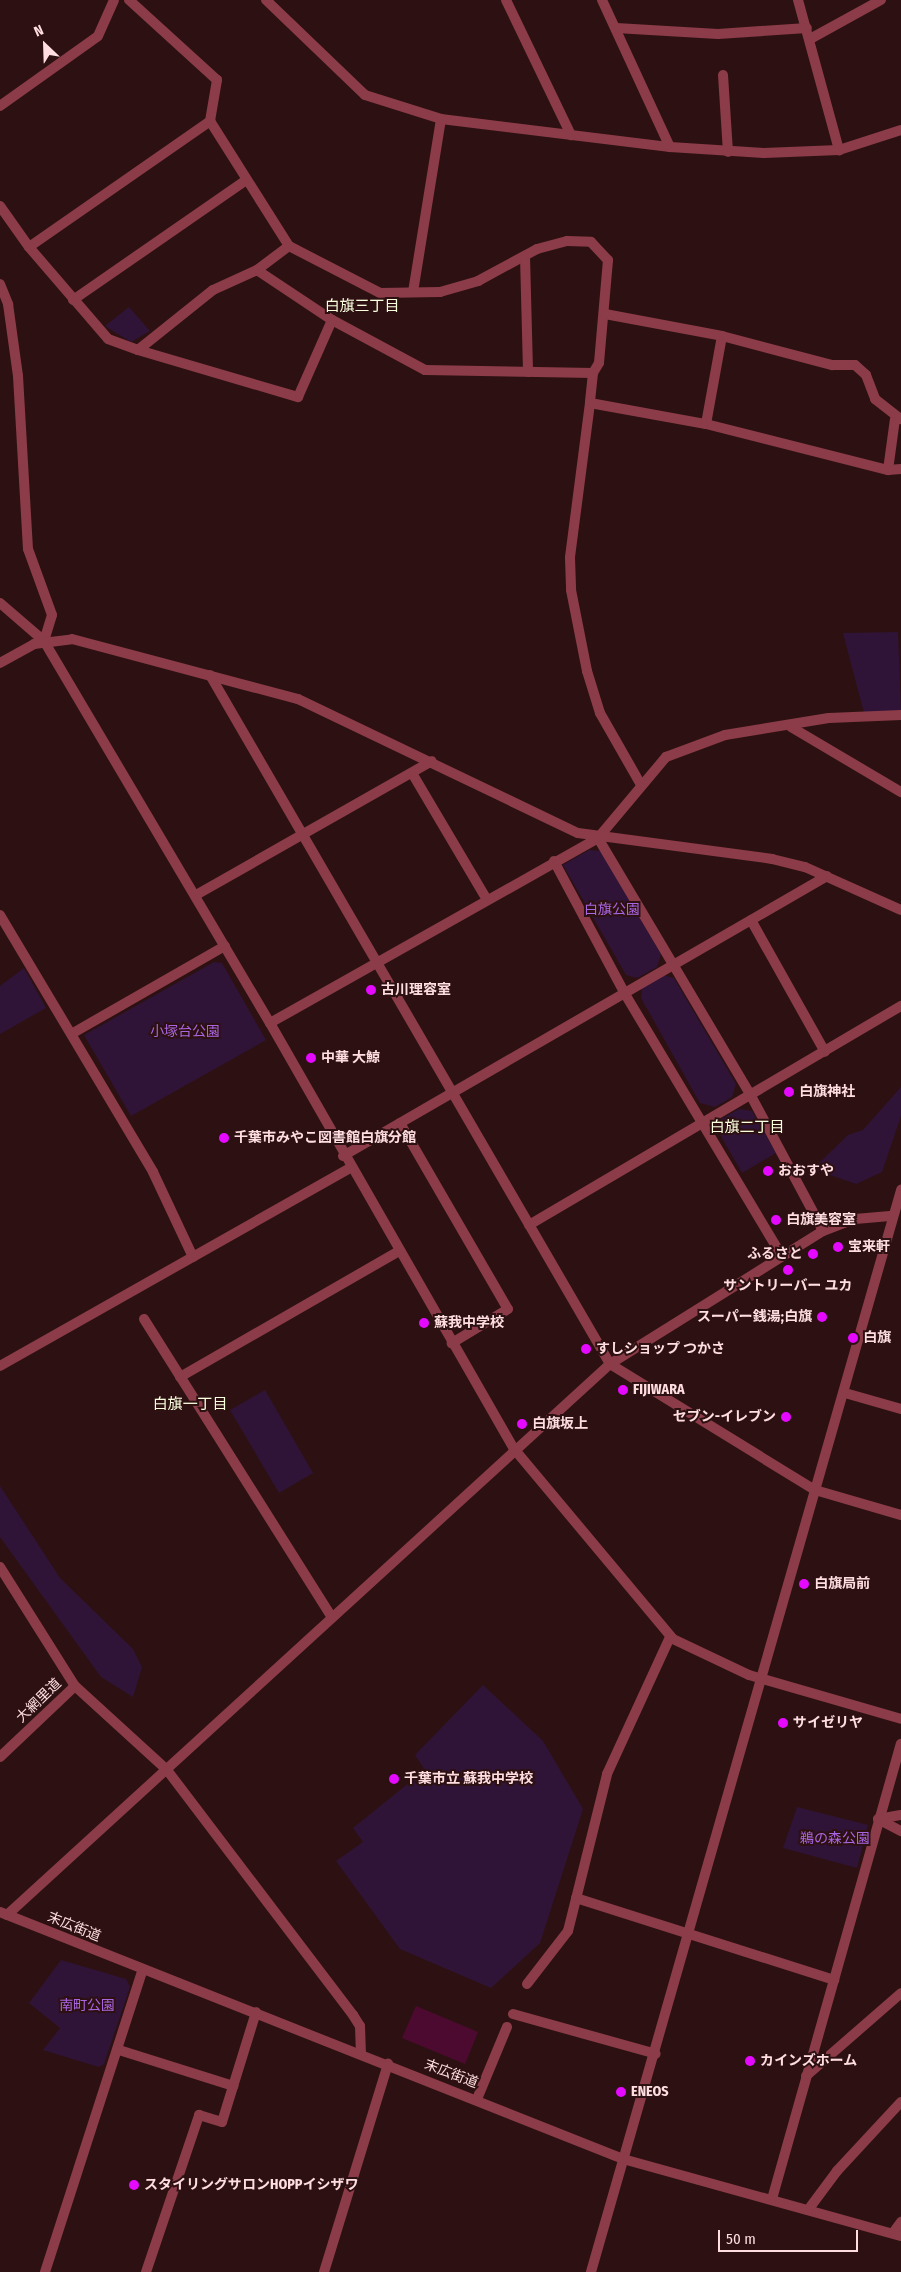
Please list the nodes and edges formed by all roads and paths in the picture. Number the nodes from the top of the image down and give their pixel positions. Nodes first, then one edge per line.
1 (114, 0) edge
2 (129, 0) edge
3 (266, 0) edge
4 (506, 0) edge
5 (602, 0) edge
6 (798, 0) edge
7 (881, 0) edge
8 (616, 28) junction
9 (807, 28) junction
10 (810, 40) junction
11 (723, 75) dead end
12 (0, 106) edge
13 (441, 119) junction
14 (210, 121) junction
15 (901, 130) edge
16 (571, 135) junction
17 (670, 147) junction
18 (840, 150) junction
19 (728, 152) junction
20 (246, 180) junction
21 (0, 206) edge
22 (289, 246) junction
23 (29, 247) junction
24 (525, 256) junction
25 (257, 270) junction
26 (0, 284) edge
27 (413, 292) junction
28 (73, 300) junction
29 (605, 314) junction
30 (332, 320) junction
31 (722, 336) junction
32 (138, 350) junction
33 (528, 372) junction
34 (593, 373) junction
35 (590, 403) junction
36 (898, 419) edge
37 (706, 424) junction
38 (888, 470) junction
39 (901, 470) edge
40 (0, 603) edge
41 (44, 641) junction
42 (0, 663) edge
43 (210, 675) junction
44 (901, 715) edge
45 (791, 727) junction
46 (432, 761) junction
47 (412, 773) junction
48 (640, 783) junction
49 (901, 792) edge
50 (302, 835) junction
51 (598, 838) junction
52 (554, 861) junction
53 (827, 876) junction
54 (196, 895) junction
55 (487, 900) junction
56 (901, 910) edge
57 (0, 915) edge
58 (751, 920) junction
59 (225, 946) junction
60 (377, 963) junction
61 (674, 963) junction
62 (625, 994) junction
63 (901, 1006) edge
64 (270, 1023) junction
65 (74, 1033) junction
66 (825, 1052) junction
67 (452, 1094) junction
68 (750, 1094) junction
69 (400, 1123) junction
70 (701, 1123) junction
71 (343, 1156) junction
72 (350, 1168) junction
73 (901, 1190) edge
74 (897, 1217) edge
75 (529, 1225) junction
76 (823, 1231) junction
77 (398, 1251) junction
78 (781, 1255) junction
79 (193, 1257) junction
80 (144, 1319) dead end
81 (452, 1343) junction
82 (610, 1364) junction
83 (0, 1366) edge
84 (180, 1377) junction
85 (845, 1393) junction
86 (901, 1409) edge
87 (515, 1450) junction
88 (814, 1490) junction
89 (901, 1515) edge
90 (0, 1567) edge
91 (332, 1617) junction
92 (670, 1637) junction
93 (763, 1679) junction
94 (75, 1686) junction
95 (901, 1719) edge
96 (901, 1744) edge
97 (0, 1757) edge
98 (167, 1770) junction
99 (901, 1814) edge
100 (878, 1819) junction
101 (901, 1831) edge
102 (576, 1898) junction
103 (2, 1916) edge
104 (688, 1933) junction
105 (143, 1969) junction
106 (834, 1980) junction
107 (527, 1984) dead end
108 (901, 1993) edge
109 (256, 2012) junction
110 (513, 2014) dead end
111 (507, 2027) dead end
112 (119, 2050) junction
113 (361, 2054) junction
114 (656, 2054) junction
115 (388, 2064) junction
116 (805, 2077) junction
117 (233, 2086) junction
118 (477, 2099) junction
119 (901, 2102) edge
120 (623, 2159) junction
121 (772, 2199) junction
122 (808, 2210) junction
123 (901, 2222) edge
124 (897, 2235) edge
125 (45, 2272) edge
126 (146, 2272) edge
127 (324, 2272) edge
128 (592, 2272) edge

1 - 12 street
2 - 14 street
3 - 13 street
4 - 16 street
5 - 8 street
6 - 9 street
7 - 10 street
8 - 9 street
8 - 17 street
9 - 10 street
10 - 18 street
11 - 19 street
13 - 16 street
13 - 27 street
14 - 20 street
14 - 23 street
15 - 18 street
16 - 17 street
17 - 19 street
18 - 19 street
20 - 22 street
20 - 28 street
21 - 23 street
22 - 25 street
22 - 27 street
23 - 28 street
24 - 27 street
24 - 29 street
24 - 33 street
25 - 30 street
25 - 32 street
26 - 41 street
28 - 32 street
29 - 31 street
29 - 34 street
30 - 32 street
30 - 33 street
31 - 36 street
31 - 37 street
33 - 34 street
34 - 35 street
35 - 37 street
35 - 48 street
36 - 38 street
37 - 38 street
38 - 39 street
40 - 41 street
41 - 42 street
41 - 43 street
41 - 54 street
43 - 46 street
43 - 50 street
44 - 45 street
45 - 48 street
45 - 49 street
46 - 47 street
46 - 51 street
47 - 50 street
47 - 55 street
48 - 51 street
50 - 54 street
50 - 60 street
51 - 52 street
51 - 53 street
51 - 61 street
52 - 55 street
52 - 62 street
53 - 56 street
53 - 58 street
54 - 59 street
55 - 60 street
57 - 65 street
58 - 61 street
58 - 66 street
59 - 64 street
59 - 65 street
60 - 64 street
60 - 67 street
61 - 62 street
61 - 68 street
62 - 67 street
62 - 70 street
63 - 66 street
64 - 71 street
65 - 79 street
66 - 68 street
67 - 69 street
67 - 75 street
68 - 70 street
68 - 76 street
69 - 71 street
69 - 81 street
70 - 75 street
70 - 78 street
71 - 72 street
72 - 77 street
72 - 79 street
73 - 74 street
74 - 76 street
74 - 85 street
75 - 82 street
76 - 78 street
77 - 81 street
77 - 84 street
78 - 82 street
79 - 83 street
80 - 84 street
81 - 87 street
82 - 87 street
82 - 88 street
84 - 91 street
85 - 86 street
85 - 88 street
87 - 91 street
87 - 92 street
88 - 89 street
88 - 93 street
90 - 94 street
91 - 98 street
92 - 93 street
92 - 102 street
93 - 95 street
93 - 104 street
94 - 97 street, 大網里道
94 - 98 street
96 - 100 street
98 - 103 street
98 - 113 street
99 - 100 street
100 - 101 street
100 - 106 street
102 - 104 street
102 - 107 street
103 - 105 street, 末広街道
104 - 106 street
104 - 114 street
105 - 109 street, 末広街道
105 - 112 street
106 - 116 street
108 - 116 street
109 - 113 street, 末広街道
109 - 117 street
110 - 114 street
111 - 118 street
112 - 117 street
112 - 125 street
113 - 115 street, 末広街道
114 - 120 street
115 - 118 street, 末広街道
115 - 127 street
116 - 121 street
117 - 126 street
118 - 120 street, 末広街道
119 - 122 street
120 - 121 street, 末広街道
120 - 128 street
121 - 122 street, 末広街道
122 - 124 street, 末広街道
123 - 124 street

